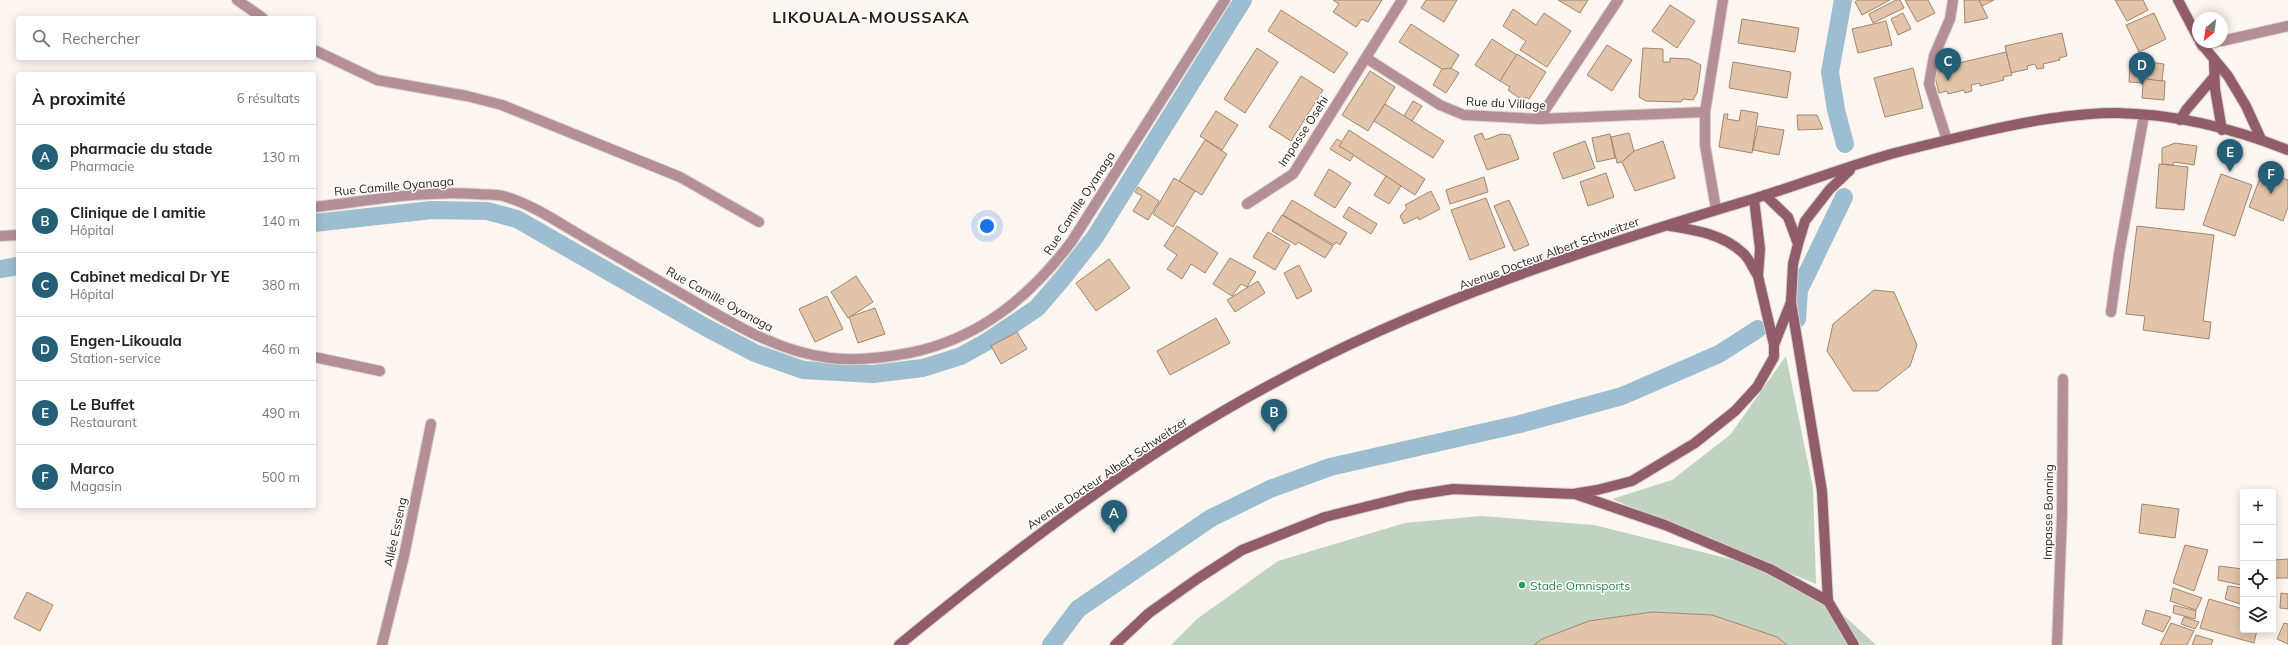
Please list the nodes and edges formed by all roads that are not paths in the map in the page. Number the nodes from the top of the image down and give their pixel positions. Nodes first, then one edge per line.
1 (237, 0) edge
2 (1225, 0) edge
3 (1402, 0) edge
4 (1618, 0) edge
5 (1723, 0) edge
6 (1953, 0) edge
7 (2178, 0) edge
8 (260, 16) edge
9 (2288, 26) edge
10 (2192, 27) edge
11 (2228, 40) edge
12 (2204, 48) edge
13 (316, 51) edge
14 (1366, 58) junction
15 (2214, 61) junction
16 (2214, 78) junction
17 (1705, 112) junction
18 (2144, 115) junction
19 (1539, 119) junction
20 (2180, 120) junction
21 (2222, 130) junction
22 (2261, 139) junction
23 (1946, 140) junction
24 (2288, 150) edge
25 (1851, 168) junction
26 (1765, 195) junction
27 (1754, 199) junction
28 (1247, 204) dead end
29 (316, 207) edge
30 (1716, 209) junction
31 (759, 222) dead end
32 (1668, 226) junction
33 (16, 235) edge
34 (0, 236) edge
35 (1798, 244) junction
36 (1758, 276) junction
37 (1791, 302) junction
38 (2110, 312) dead end
39 (1774, 345) junction
40 (316, 357) edge
41 (380, 371) dead end
42 (2063, 379) dead end
43 (431, 424) dead end
44 (1574, 494) junction
45 (1828, 601) junction
46 (382, 645) edge
47 (899, 645) edge
48 (1115, 645) edge
49 (1854, 645) edge
50 (2057, 645) edge

1 - 8 street
2 - 29 street, Rue Camille Oyanaga
3 - 14 street
4 - 19 street
5 - 17 street
6 - 23 street
7 - 10 main road
9 - 11 street
12 - 15 main road
13 - 31 street
14 - 19 street, Rue du Village
14 - 28 street, Impasse Osehi
15 - 16 main road
15 - 22 main road
16 - 20 main road
16 - 21 main road
17 - 19 street, Rue du Village
17 - 30 street
18 - 20 main road, Avenue Docteur Albert Schweitzer
18 - 23 main road, Avenue Docteur Albert Schweitzer
18 - 38 street
20 - 21 main road, Avenue Docteur Albert Schweitzer
21 - 22 main road, Avenue Docteur Albert Schweitzer
22 - 24 main road, Avenue Docteur Albert Schweitzer
23 - 25 main road, Avenue Docteur Albert Schweitzer
25 - 26 main road, Avenue Docteur Albert Schweitzer
25 - 35 main road
26 - 27 main road, Avenue Docteur Albert Schweitzer
26 - 35 main road
27 - 30 main road, Avenue Docteur Albert Schweitzer
27 - 36 main road
30 - 32 main road, Avenue Docteur Albert Schweitzer
32 - 36 main road
32 - 47 main road, Avenue Docteur Albert Schweitzer
33 - 34 street
35 - 37 main road
36 - 39 main road
37 - 39 main road
37 - 45 main road
39 - 44 main road
40 - 41 street
42 - 50 street, Impasse Bonning
43 - 46 street, Allée Esseng
44 - 45 main road
44 - 48 main road
45 - 49 main road

